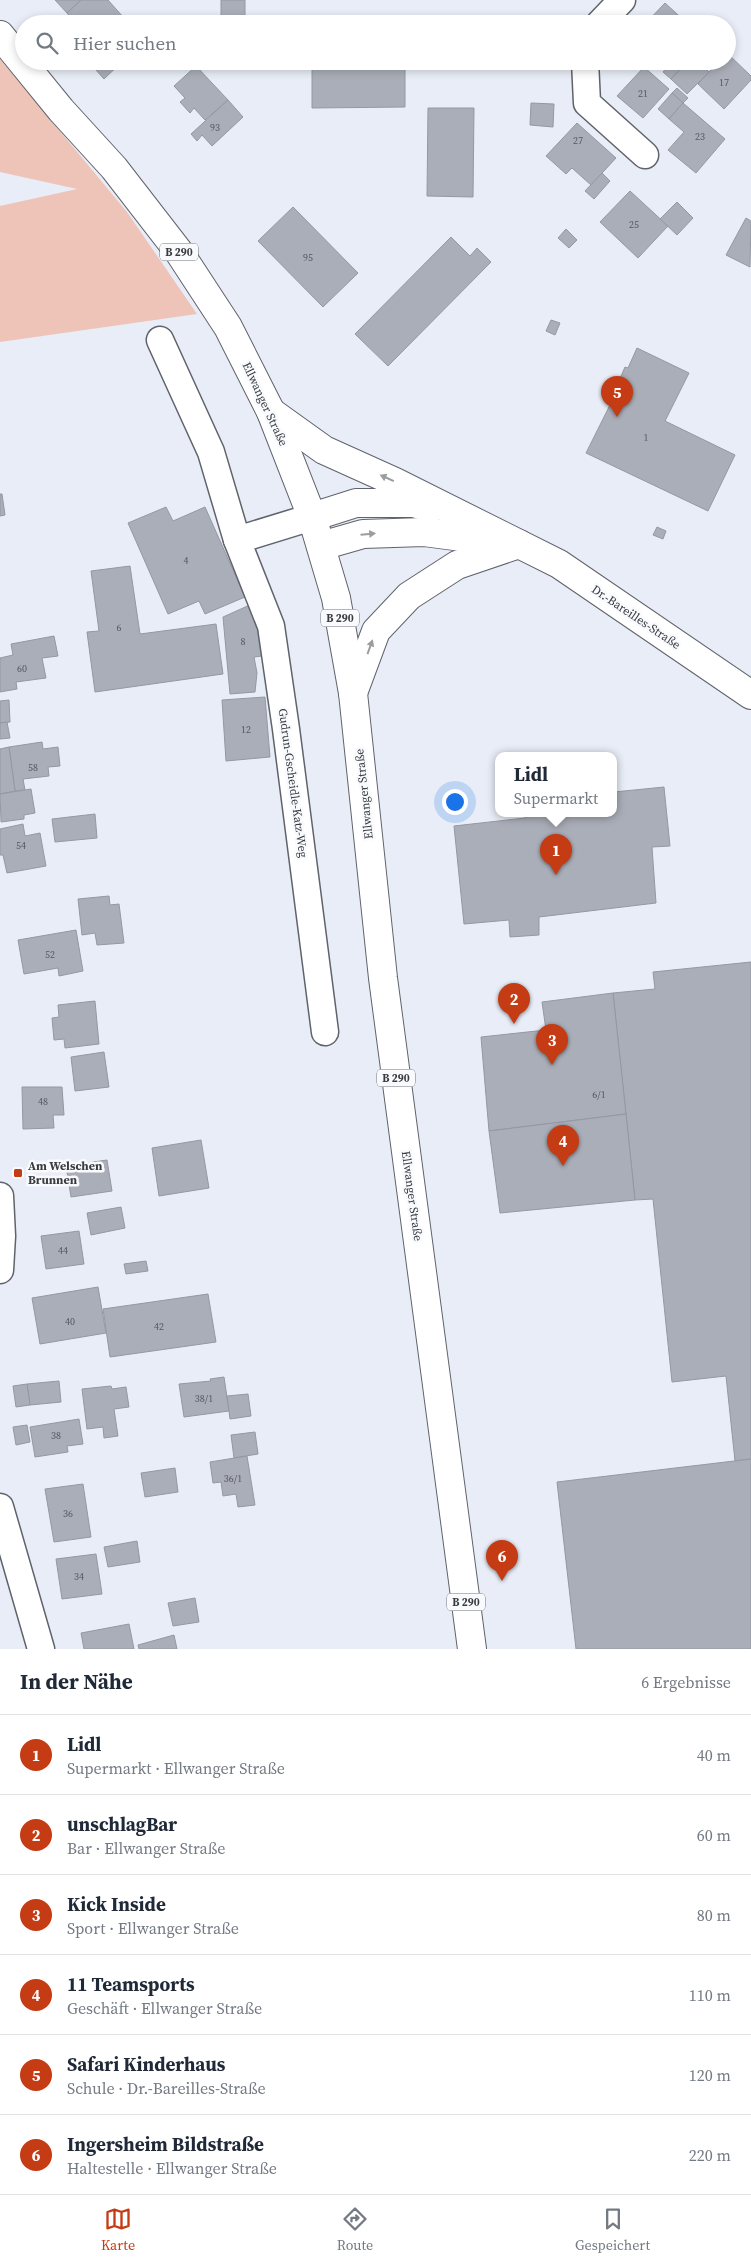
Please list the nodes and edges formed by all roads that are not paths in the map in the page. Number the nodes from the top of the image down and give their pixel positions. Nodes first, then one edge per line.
1 (622, 0) edge
2 (608, 15) edge
3 (0, 35) edge
4 (15, 53) edge
5 (28, 70) edge
6 (585, 70) edge
7 (644, 155) dead end
8 (160, 340) dead end
9 (271, 412) junction
10 (462, 516) junction
11 (312, 517) junction
12 (237, 540) junction
13 (518, 544) junction
14 (321, 546) junction
15 (353, 693) junction
16 (751, 695) edge
17 (325, 1032) dead end
18 (0, 1196) edge
19 (0, 1270) edge
20 (0, 1508) edge
21 (41, 1649) edge
22 (472, 1649) edge

1 - 2 street
3 - 4 main road, Ellwanger Straße / B 290
5 - 9 main road, Ellwanger Straße / B 290
6 - 7 street
8 - 12 street, Gudrun-Gscheidle-Katz-Weg
10 -> 9 main road, Dr.-Bareilles-Straße
9 - 11 main road, Ellwanger Straße / B 290
10 - 11 main road, Dr.-Bareilles-Straße
10 - 13 main road, Dr.-Bareilles-Straße
11 - 12 street
11 - 14 main road, Ellwanger Straße / B 290
12 - 17 street, Gudrun-Gscheidle-Katz-Weg
14 -> 13 main road, Dr.-Bareilles-Straße
15 -> 13 main road
13 - 16 main road, Dr.-Bareilles-Straße
14 - 15 main road, Ellwanger Straße / B 290
15 - 22 main road, Ellwanger Straße / B 290
18 - 19 street
20 - 21 street

